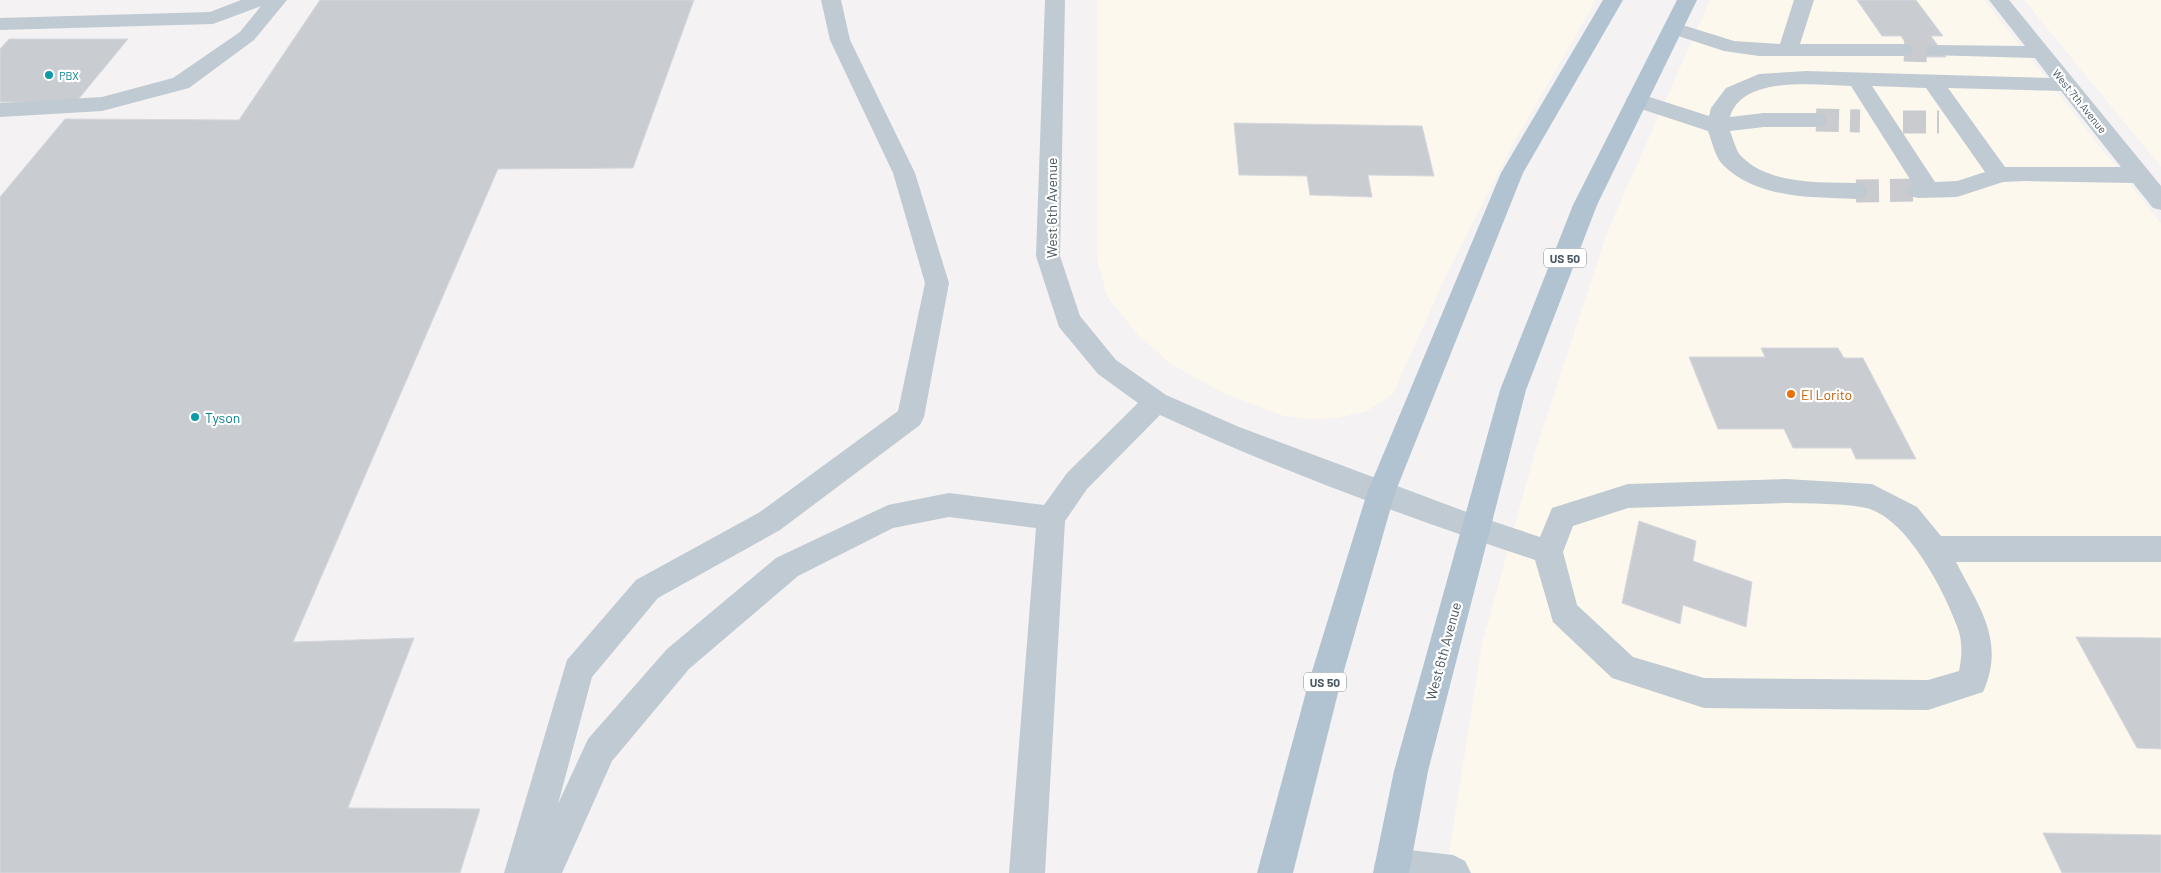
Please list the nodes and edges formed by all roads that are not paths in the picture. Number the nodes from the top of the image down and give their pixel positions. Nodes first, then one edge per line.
1 (259, 0) edge
2 (277, 0) edge
3 (830, 0) edge
4 (1055, 0) edge
5 (1613, 0) edge
6 (1687, 0) edge
7 (1804, 0) edge
8 (1999, 0) edge
9 (0, 24) edge
10 (1673, 28) junction
11 (1788, 50) junction
12 (1904, 50) tunnel mouth
13 (1935, 51) tunnel mouth
14 (2041, 52) junction
15 (1857, 79) junction
16 (1933, 82) junction
17 (2068, 85) junction
18 (1638, 100) junction
19 (0, 110) edge
20 (1816, 120) tunnel mouth
21 (1860, 121) tunnel mouth
22 (1894, 122) junction
23 (1939, 122) tunnel mouth
24 (1963, 123) junction
25 (1717, 126) junction
26 (1998, 175) junction
27 (2139, 175) junction
28 (1856, 191) tunnel mouth
29 (2161, 202) edge
30 (1156, 402) junction
31 (1381, 493) junction
32 (1051, 518) junction
33 (1475, 528) junction
34 (1934, 549) junction
35 (2161, 549) edge
36 (1548, 552) junction
37 (1391, 870) edge
38 (522, 873) edge
39 (544, 873) edge
40 (1027, 873) edge
41 (1275, 873) edge
42 (1453, 873) edge

1 - 9 street
2 - 19 street
3 - 38 street
4 - 30 street, West 6th Avenue
5 - 31 main road, US 50
6 - 10 main road, US 50
7 - 11 street
8 - 14 street, West 7th Avenue
10 - 11 street
10 - 18 main road, US 50
11 - 12 street
13 - 14 street
14 - 17 street, West 7th Avenue
15 - 16 street
15 - 22 street
15 - 25 street
16 - 17 street
16 - 24 street
17 - 27 street, West 7th Avenue
18 - 25 street
18 - 33 main road, US 50
20 - 25 street
21 - 22 street
22 - 26 street
23 - 24 street
24 - 26 street
25 - 28 street
26 - 27 street
27 - 29 street, West 7th Avenue
30 - 31 street, West 6th Avenue
30 - 32 street
31 - 33 street, West 6th Avenue
31 - 41 main road, US 50
32 - 39 street
32 - 40 street
33 - 36 street
33 - 37 main road, West 6th Avenue / US 50
34 - 35 street
34 - 36 street
34 - 36 street
37 - 42 street

